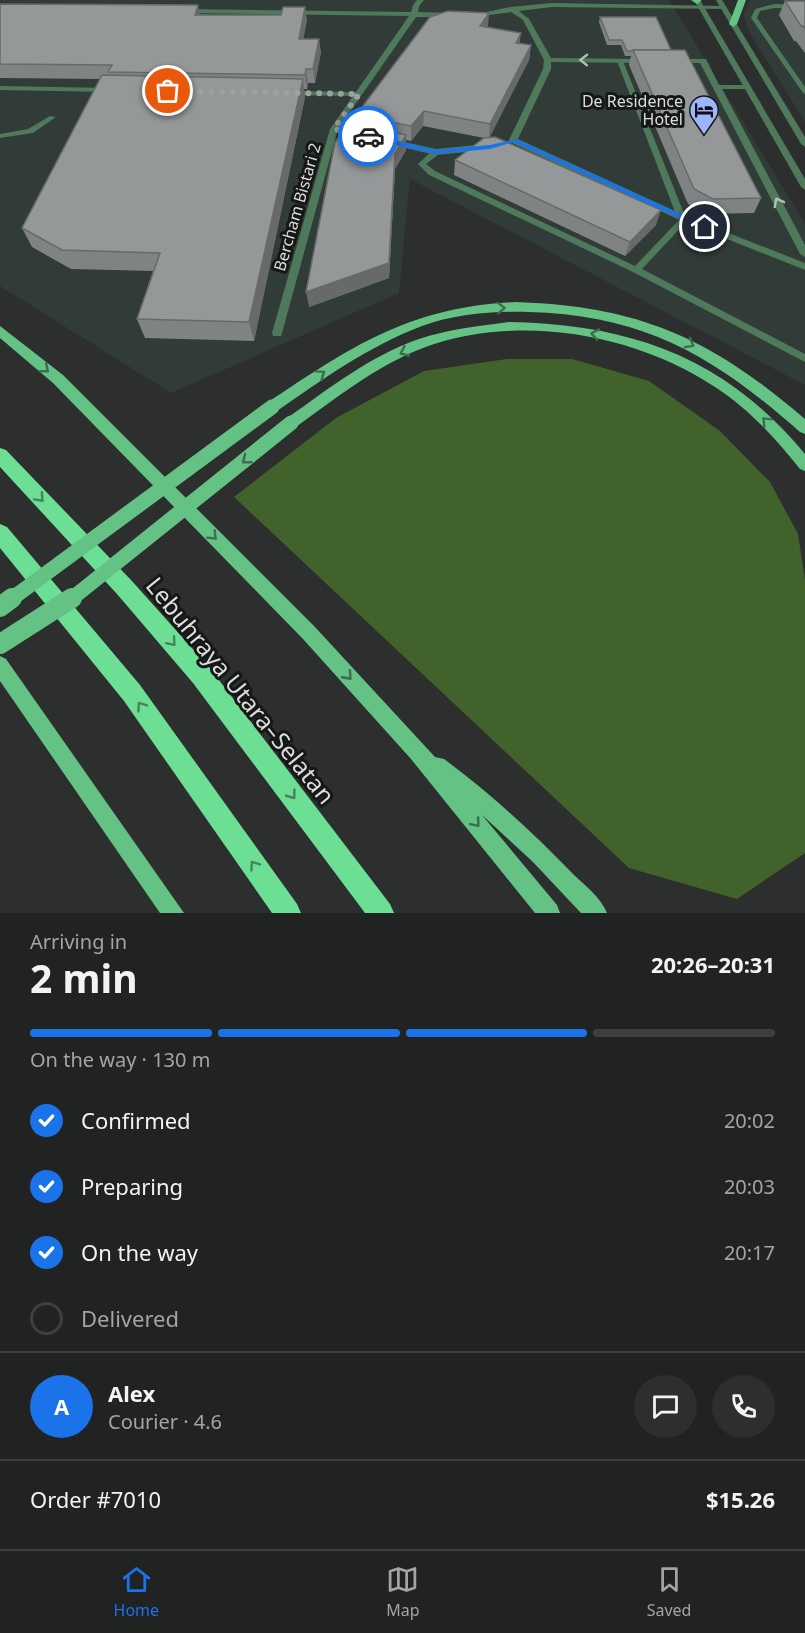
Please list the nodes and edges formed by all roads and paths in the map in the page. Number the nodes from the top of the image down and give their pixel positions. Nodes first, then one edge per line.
1 (742, 0) edge
2 (697, 2) edge
3 (721, 3) edge
4 (416, 5) edge
5 (805, 7) edge
6 (510, 9) junction
7 (177, 11) edge
8 (456, 15) edge
9 (466, 15) edge
10 (733, 24) junction
11 (548, 60) junction
12 (620, 61) junction
13 (656, 61) edge
14 (668, 61) edge
15 (717, 87) junction
16 (746, 87) junction
17 (0, 88) edge
18 (120, 90) edge
19 (275, 92) edge
20 (805, 92) edge
21 (359, 94) junction
22 (52, 117) dead end
23 (0, 136) edge
24 (380, 139) edge
25 (513, 140) junction
26 (502, 143) edge
27 (805, 143) edge
28 (490, 147) edge
29 (436, 152) junction
30 (805, 188) edge
31 (683, 218) junction
32 (805, 254) edge
33 (805, 267) edge
34 (636, 270) junction
35 (0, 331) edge
36 (277, 333) dead end
37 (805, 358) edge
38 (805, 428) edge
39 (0, 455) edge
40 (805, 465) edge
41 (0, 533) edge
42 (0, 607) edge
43 (0, 644) edge
44 (0, 665) edge
45 (418, 752) junction
46 (173, 913) edge
47 (288, 913) edge
48 (381, 913) edge
49 (549, 913) edge
50 (596, 913) edge

1 - 10 main road
2 - 3 street
2 - 6 street
2 - 16 street
3 - 10 street
4 - 7 street
4 - 8 street
4 - 21 street, Bercham Bistari 2
5 - 20 lane
6 - 9 street
6 - 11 street
10 - 27 street
12 -> 11 street
11 - 25 street
12 - 13 street
12 - 31 lane
14 - 15 street
15 - 16 street
32 -> 15 street
16 - 30 street
17 - 18 street
19 - 21 street
21 - 36 street, Bercham Bistari 2
22 - 23 lane
24 - 29 street
25 - 26 street
25 - 31 street
28 - 29 street
29 - 34 lane
31 - 33 street
31 - 34 lane
34 - 37 lane
35 -> 45 main road
42 -> 38 main road, bridge
39 -> 48 highway, Lebuhraya Utara–Selatan
40 -> 43 main road, bridge
47 -> 41 highway
44 - 46 main road
45 -> 49 main road
45 - 50 main road

